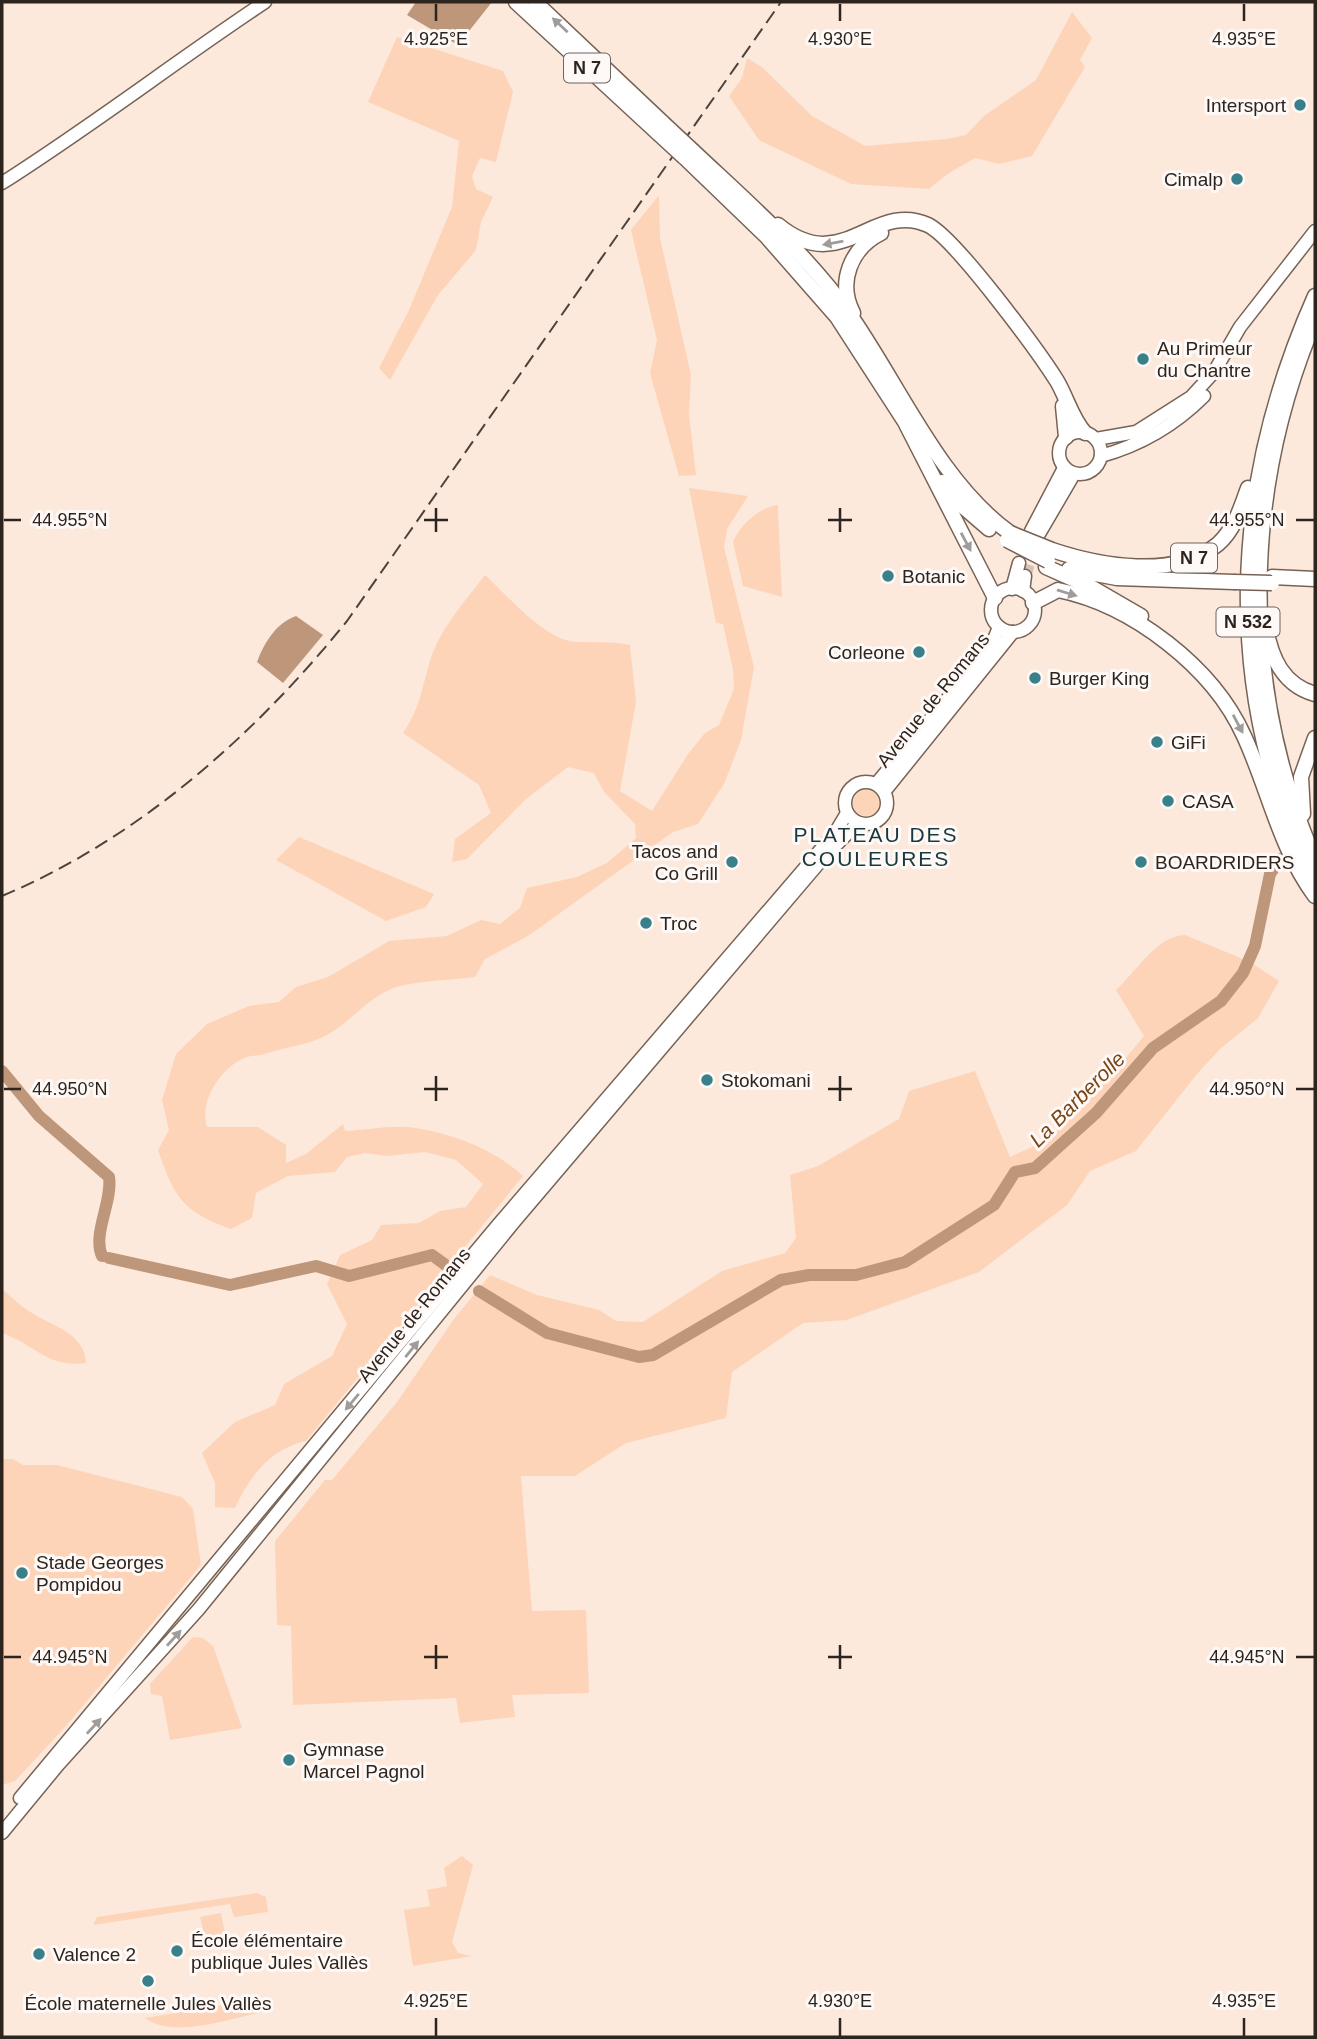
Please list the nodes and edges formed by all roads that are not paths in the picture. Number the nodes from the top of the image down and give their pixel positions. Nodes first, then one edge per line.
1 (265, 2) edge
2 (516, 2) edge
3 (535, 2) edge
4 (661, 129) junction
5 (688, 154) junction
6 (2, 183) edge
7 (728, 184) junction
8 (1315, 231) edge
9 (1315, 236) edge
10 (1302, 250) junction
11 (1315, 296) edge
12 (1254, 308) junction
13 (1315, 320) edge
14 (874, 350) junction
15 (1090, 436) junction
16 (913, 437) junction
17 (1066, 437) junction
18 (1265, 437) junction
19 (1101, 456) junction
20 (1074, 472) junction
21 (1035, 533) tunnel mouth
22 (1007, 540) junction
23 (1261, 546) junction
24 (1049, 558) junction
25 (1019, 563) tunnel mouth
26 (1025, 576) tunnel mouth
27 (1315, 579) edge
28 (1272, 580) junction
29 (1315, 585) edge
30 (1017, 590) junction
31 (995, 598) junction
32 (1033, 603) junction
33 (999, 627) junction
34 (1013, 632) junction
35 (1214, 686) junction
36 (1315, 694) edge
37 (1315, 738) edge
38 (880, 788) junction
39 (847, 813) junction
40 (858, 823) junction
41 (1307, 841) junction
42 (1315, 860) edge
43 (1315, 885) edge
44 (1315, 896) edge
45 (696, 1001) junction
46 (685, 1015) junction
47 (2, 1821) edge
48 (2, 1833) edge

1 - 6 main road
2 - 4 highway, N 7
4 -> 3 highway, N 7
4 - 5 highway, N 7, bridge
5 - 7 highway, N 7
5 - 16 highway, N 7
7 - 14 highway, N 7
15 -> 7 highway, N 7
8 - 10 main road
9 - 10 main road
10 - 12 main road
11 - 18 highway, N 532
12 - 15 main road
12 - 19 main road
13 - 23 highway, N 532
14 - 17 highway
14 - 22 highway, N 7
15 - 17 main road
15 - 19 main road
16 - 22 highway, N 7
16 -> 31 highway
17 - 20 main road
18 - 24 highway, N 7
18 - 43 highway, N 532
19 - 20 main road
20 - 21 main road
22 - 24 highway, N 7, bridge
23 - 36 highway
23 - 41 highway, N 532
24 - 28 highway, N 7
24 - 35 highway, N 7
25 - 30 main road
26 - 30 main road
27 - 28 highway, N 7
28 - 29 highway, N 7
30 - 31 main road
30 - 32 main road
31 - 33 main road
32 - 34 main road
32 -> 35 highway, N 7
33 - 34 main road
33 - 38 main road, Avenue de Romans
34 - 38 main road, Avenue de Romans
35 -> 44 highway, N 7
37 - 41 highway
38 - 39 main road, Avenue de Romans
38 - 40 main road, Avenue de Romans
39 - 40 main road
39 - 45 main road, Avenue de Romans
40 - 45 main road, Avenue de Romans
41 - 42 highway
45 - 46 main road, Avenue de Romans
46 -> 47 main road, Avenue de Romans
48 -> 46 main road, Avenue de Romans

